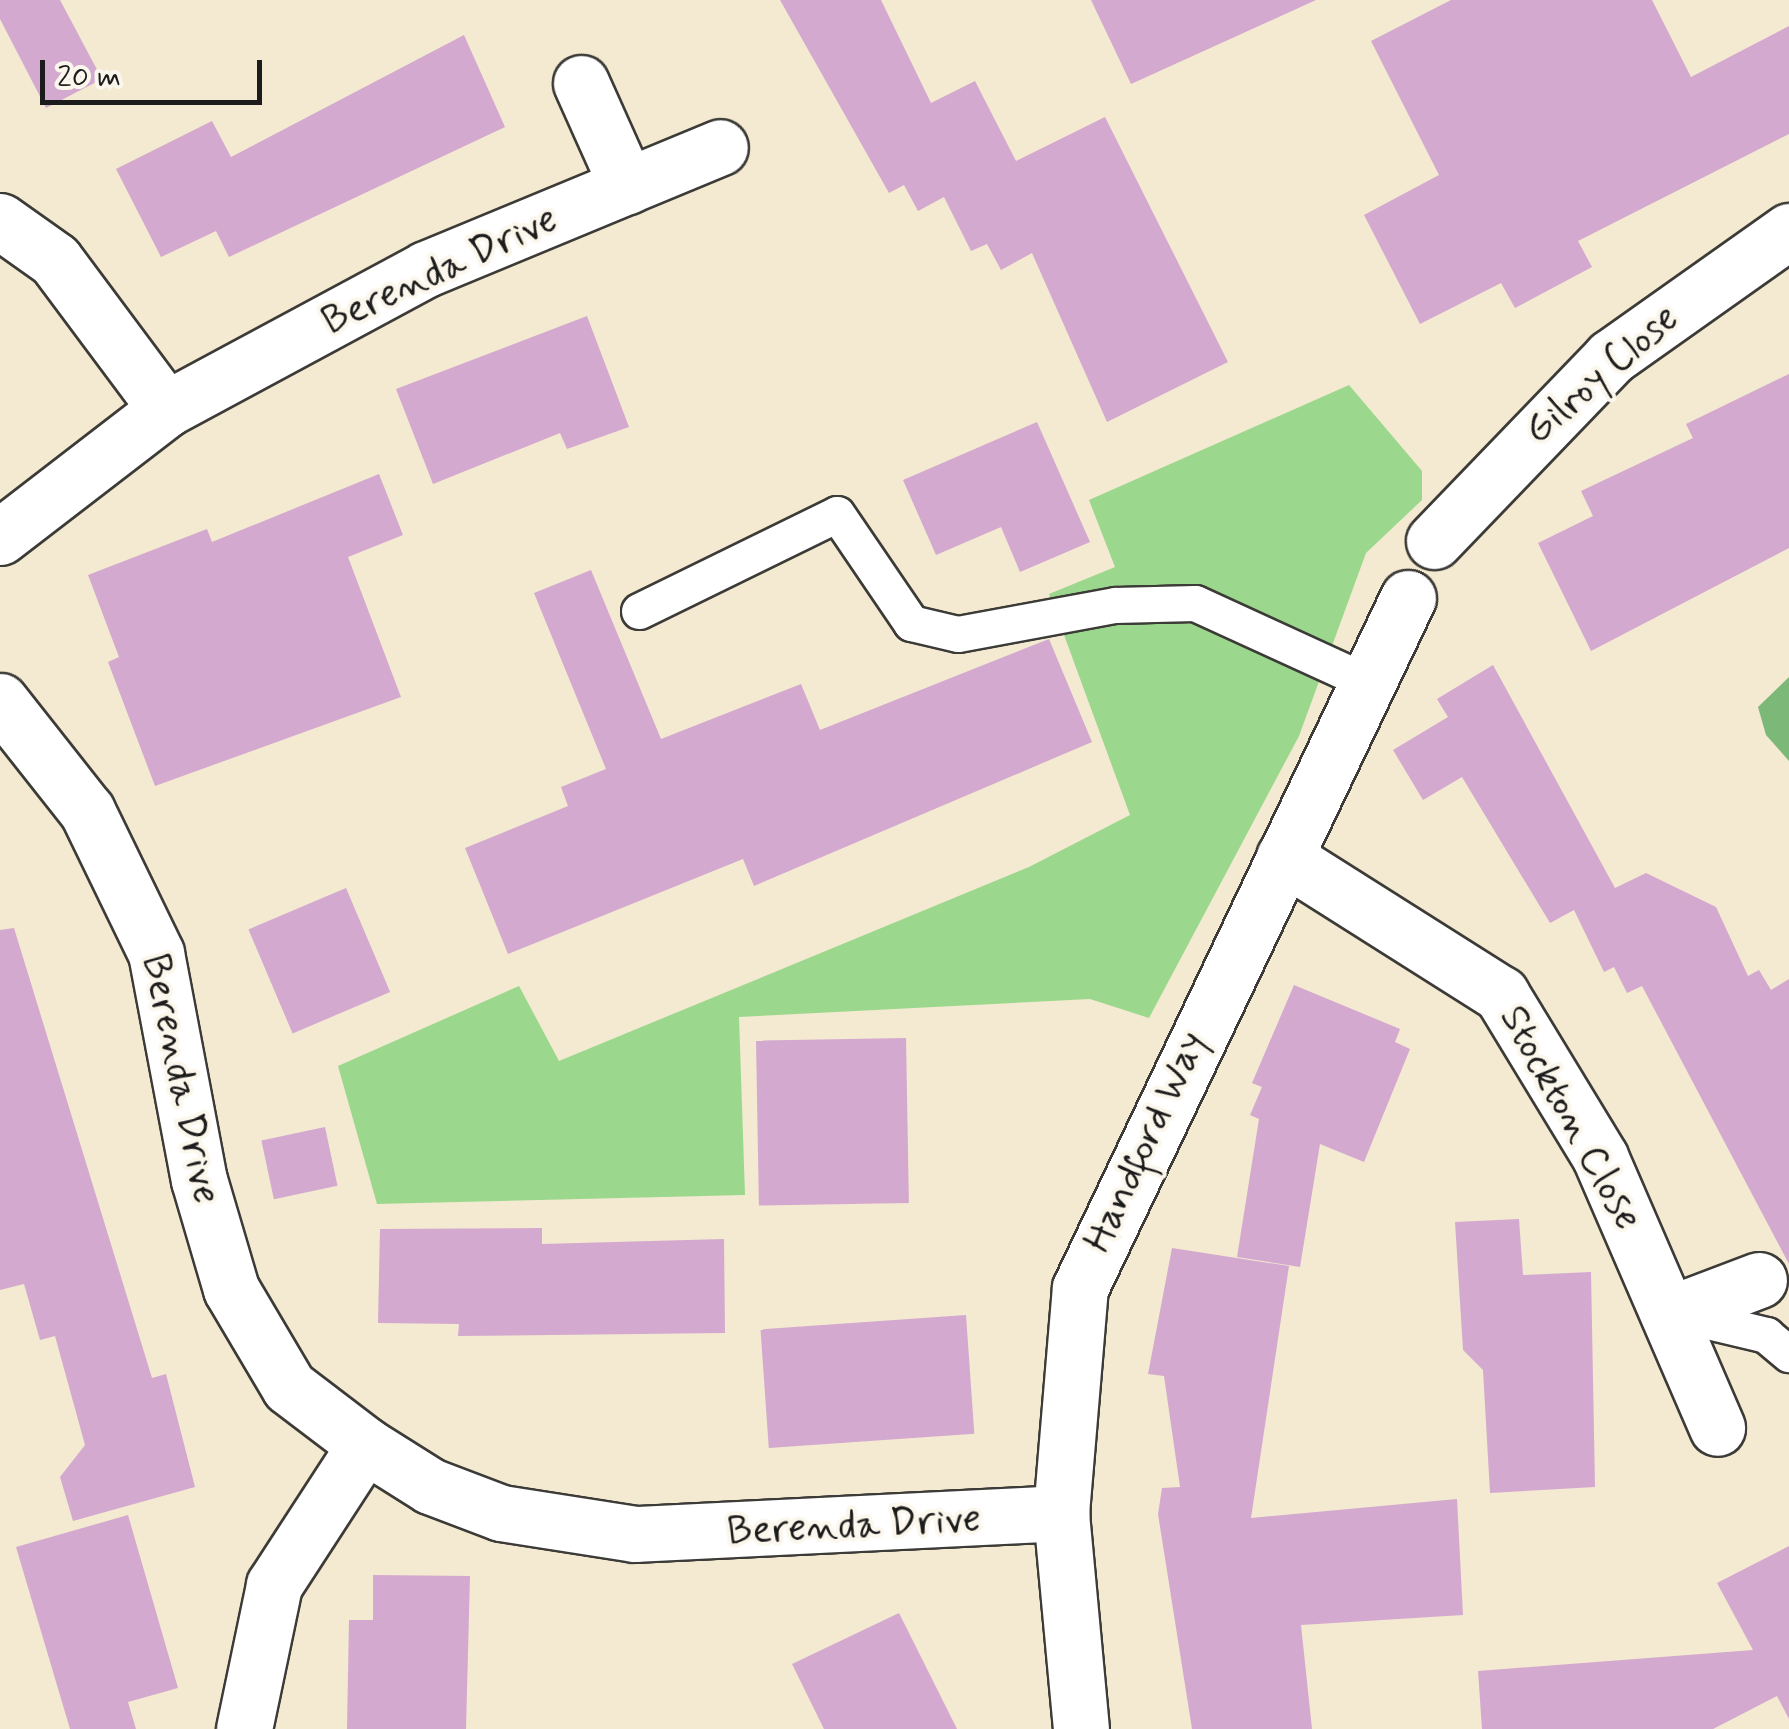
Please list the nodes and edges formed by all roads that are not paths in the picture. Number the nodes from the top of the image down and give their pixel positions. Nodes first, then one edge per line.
1 (581, 83) dead end
2 (720, 147) dead end
3 (627, 186) junction
4 (0, 221) edge
5 (1789, 231) edge
6 (166, 409) junction
7 (0, 537) edge
8 (1434, 541) dead end
9 (1408, 598) dead end
10 (638, 611) dead end
11 (1365, 682) junction
12 (0, 701) edge
13 (1284, 856) junction
14 (1760, 1280) dead end
15 (1672, 1313) junction
16 (1789, 1354) edge
17 (1717, 1428) dead end
18 (365, 1445) junction
19 (1061, 1513) junction
20 (244, 1729) edge
21 (1081, 1729) edge

1 - 3 street
2 - 3 street, Berenda Drive
3 - 6 street, Berenda Drive
4 - 6 street
5 - 8 street, Gilroy Close
6 - 7 street, Berenda Drive
9 - 11 street, Handford Way
10 - 11 lane
11 - 13 street, Handford Way
12 - 18 street, Berenda Drive
13 - 15 street, Stockton Close
13 - 19 street, Handford Way
14 - 15 street
15 - 16 lane
15 - 17 street, Stockton Close
18 - 19 street, Berenda Drive
18 - 20 street
19 - 21 street, Handford Way

